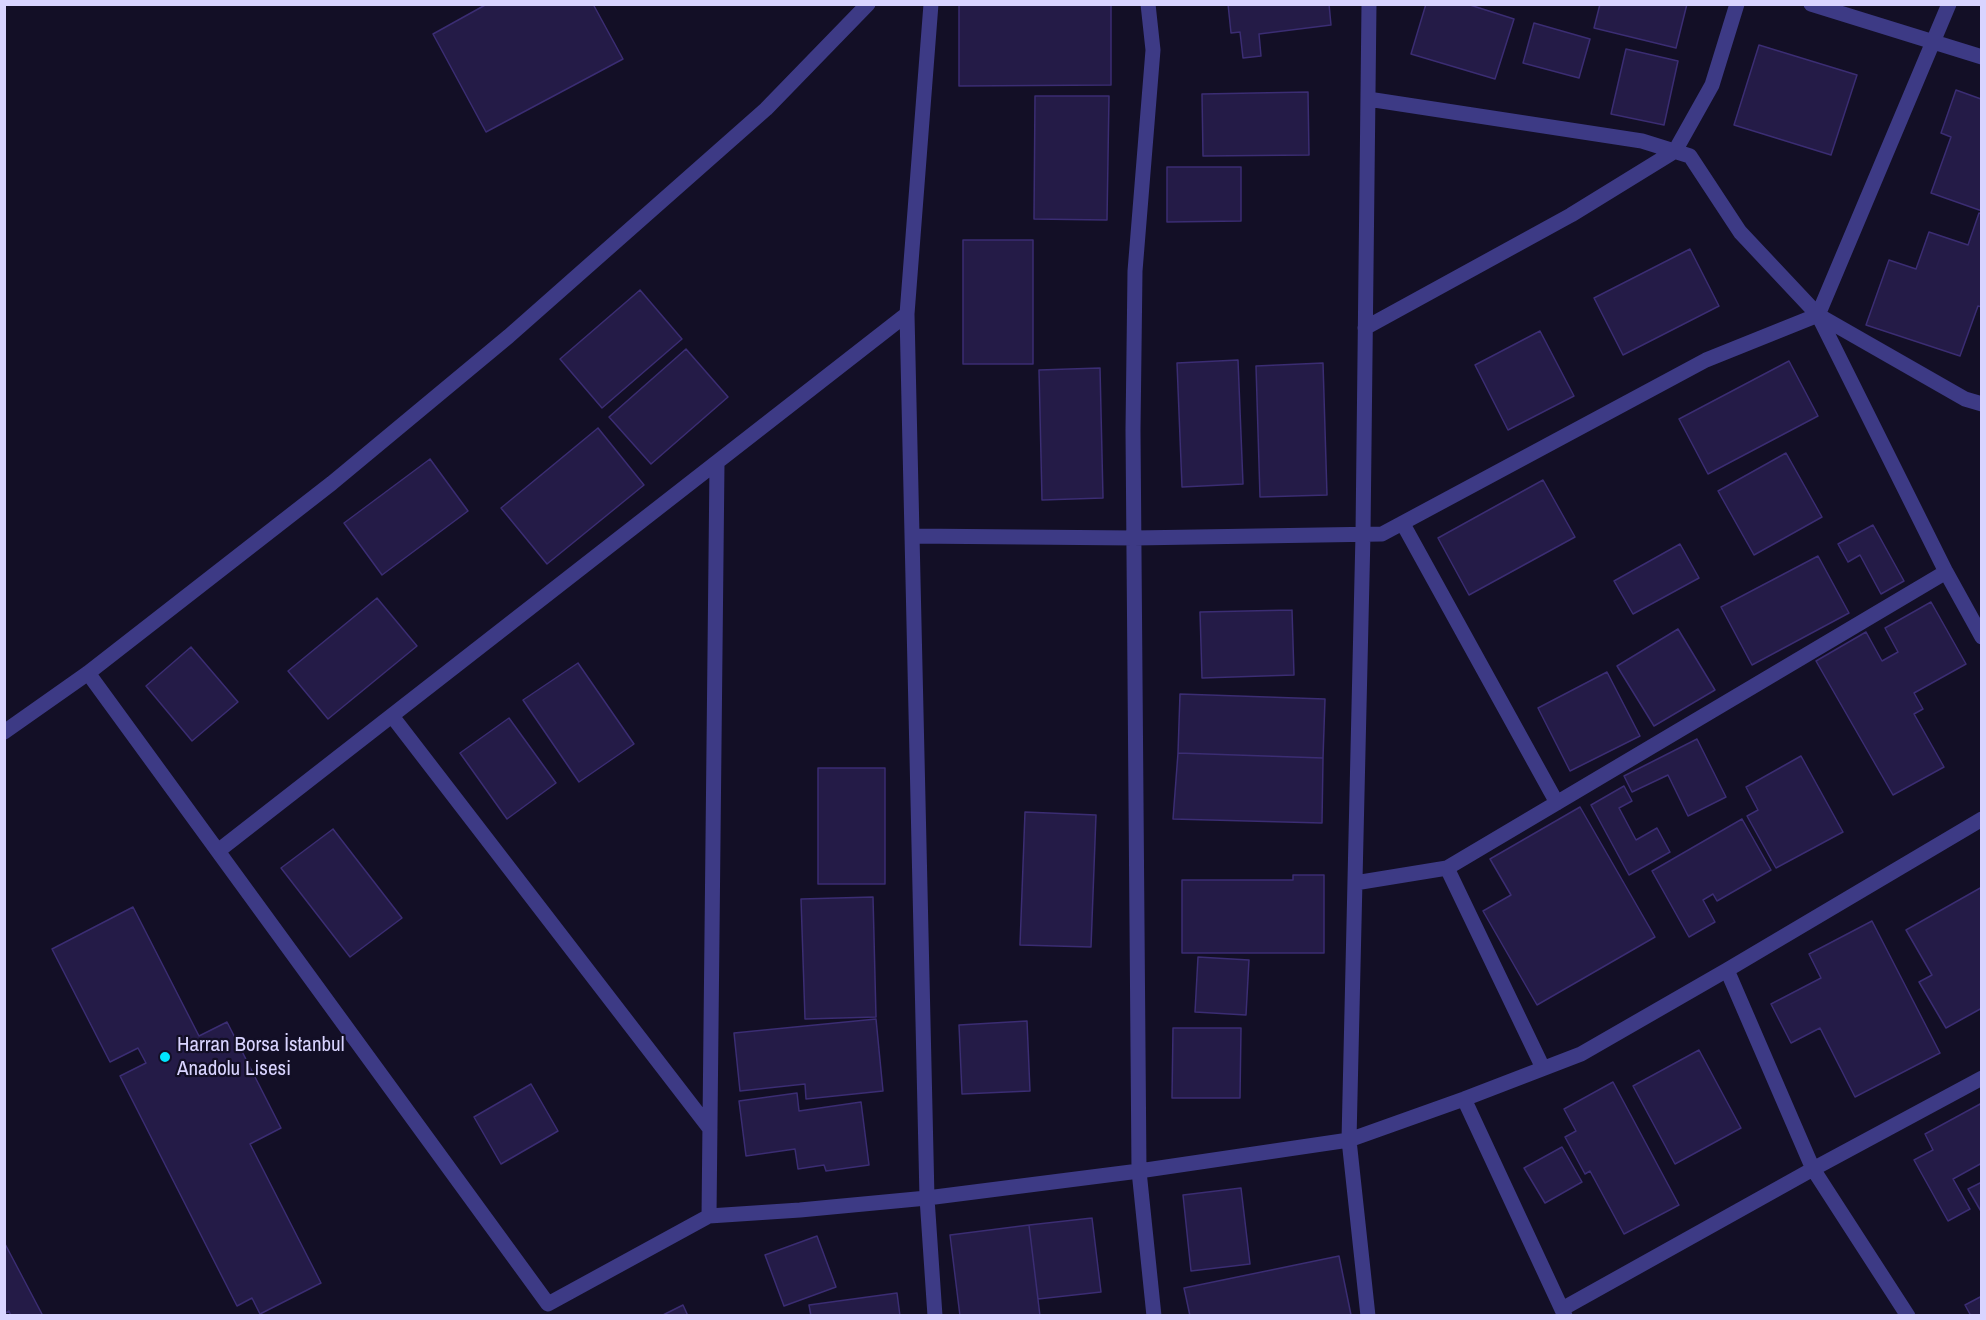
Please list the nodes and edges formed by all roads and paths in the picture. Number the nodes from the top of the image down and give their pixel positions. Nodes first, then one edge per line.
1 (868, 4) edge
2 (931, 4) edge
3 (1148, 4) edge
4 (1369, 4) edge
5 (1737, 4) edge
6 (1811, 4) edge
7 (1949, 4) edge
8 (1934, 43) junction
9 (1982, 57) edge
10 (1368, 99) junction
11 (1676, 151) junction
12 (907, 314) junction
13 (1818, 315) junction
14 (1365, 328) junction
15 (1982, 404) edge
16 (717, 463) junction
17 (1403, 524) junction
18 (1363, 534) junction
19 (912, 536) junction
20 (1134, 538) junction
21 (1946, 572) junction
22 (1982, 637) edge
23 (88, 674) junction
24 (392, 716) junction
25 (4, 732) edge
26 (1557, 803) junction
27 (1982, 819) edge
28 (218, 851) junction
29 (1447, 868) junction
30 (1355, 883) junction
31 (1727, 970) junction
32 (1543, 1068) junction
33 (1982, 1078) edge
34 (1464, 1099) junction
35 (710, 1129) junction
36 (1349, 1140) junction
37 (1813, 1169) junction
38 (1139, 1171) junction
39 (927, 1198) junction
40 (709, 1216) junction
41 (1564, 1312) edge
42 (935, 1316) edge
43 (1154, 1316) edge
44 (1368, 1316) edge
45 (1908, 1316) edge

1 - 23 street
2 - 12 street
3 - 20 street
4 - 10 street
5 - 11 street
6 - 8 street
7 - 8 street
8 - 9 street
8 - 13 street
10 - 11 street
10 - 14 street
11 - 13 street
11 - 14 street
12 - 16 street
12 - 19 street
13 - 15 street
13 - 17 street
13 - 21 street
14 - 18 street
16 - 24 street
16 - 35 street
17 - 18 street
17 - 26 street
18 - 20 street
18 - 30 street
19 - 20 street
19 - 39 street
20 - 38 street
21 - 22 street
21 - 26 street
23 - 25 street
23 - 28 street
24 - 28 street
24 - 35 street
26 - 29 street
27 - 31 street
28 - 40 street
29 - 30 street
29 - 32 street
30 - 36 street
31 - 32 street
31 - 37 street
32 - 34 street
33 - 37 street
34 - 36 street
34 - 41 street
35 - 40 street
36 - 38 street
36 - 44 street
37 - 41 street
37 - 45 street
38 - 39 street
38 - 43 street
39 - 40 street
39 - 42 street

